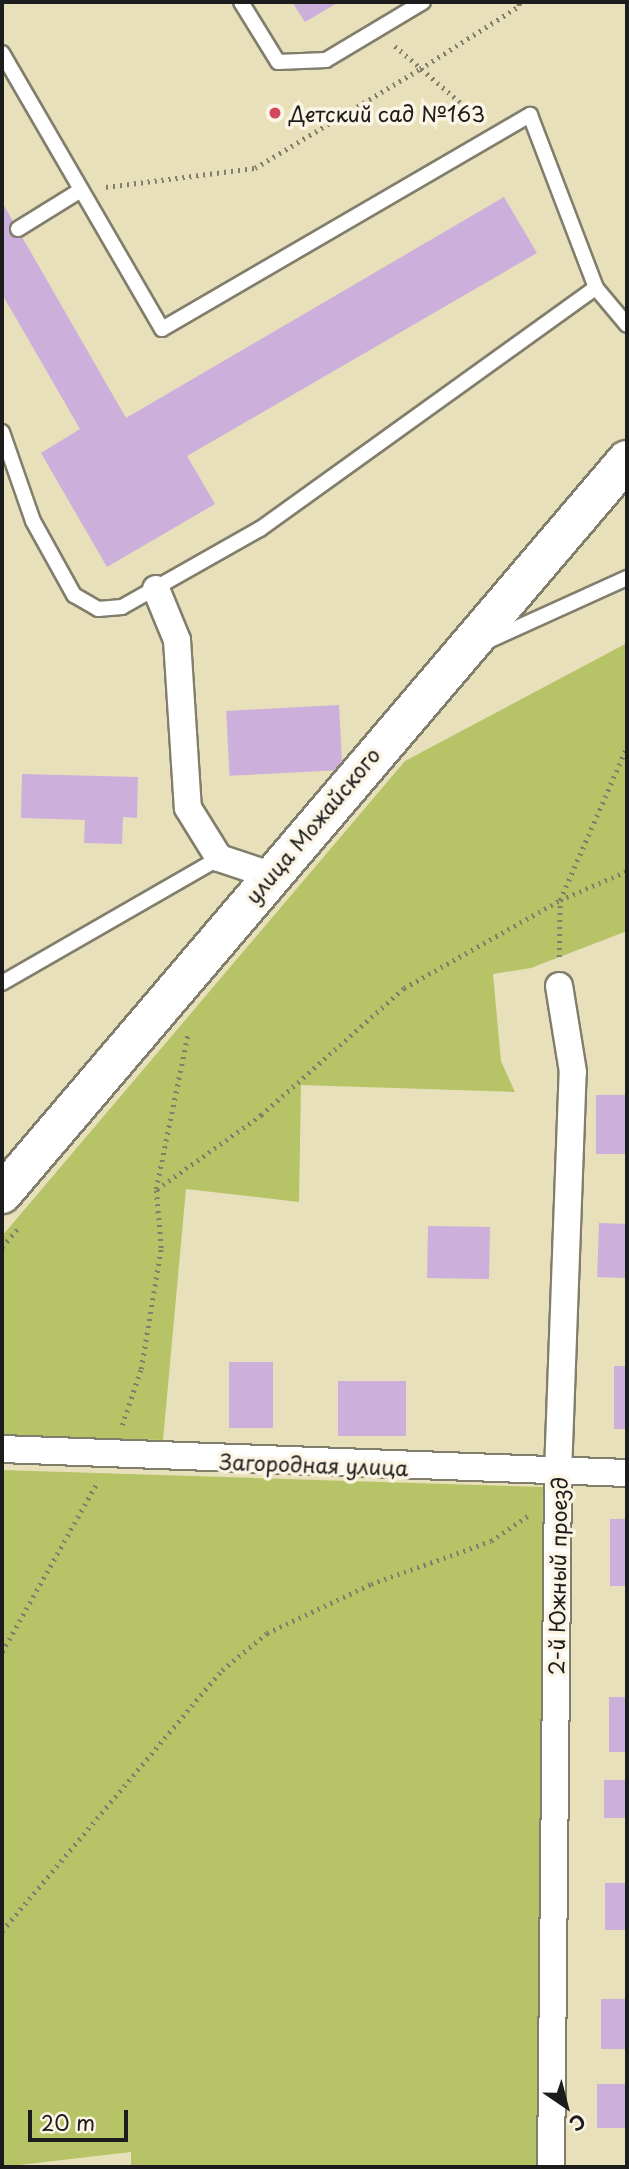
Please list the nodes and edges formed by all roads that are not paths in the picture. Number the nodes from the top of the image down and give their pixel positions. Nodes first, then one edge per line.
1 (242, 2) edge
2 (423, 2) edge
3 (2, 53) edge
4 (81, 190) junction
5 (18, 229) dead end
6 (596, 288) junction
7 (627, 325) edge
8 (2, 432) edge
9 (627, 460) edge
10 (627, 578) edge
11 (156, 589) junction
12 (458, 654) junction
13 (219, 858) junction
14 (270, 875) junction
15 (2, 983) edge
16 (559, 986) road end
17 (2, 1194) edge
18 (2, 1449) edge
19 (627, 1473) edge
20 (558, 1484) junction
21 (551, 2167) edge

1 - 2 lane
3 - 4 lane
4 - 5 lane
4 - 6 lane
6 - 7 lane
6 - 11 lane
8 - 11 lane
9 - 12 main road, улица Можайского
10 - 12 lane
11 - 13 street
12 - 14 main road, улица Можайского
13 - 14 street
13 - 15 lane
14 - 17 main road, улица Можайского
16 - 20 street, 2-й Южный проезд
18 - 20 street, Загородная улица
19 - 20 street, Загородная улица
20 - 21 street, 2-й Южный проезд

